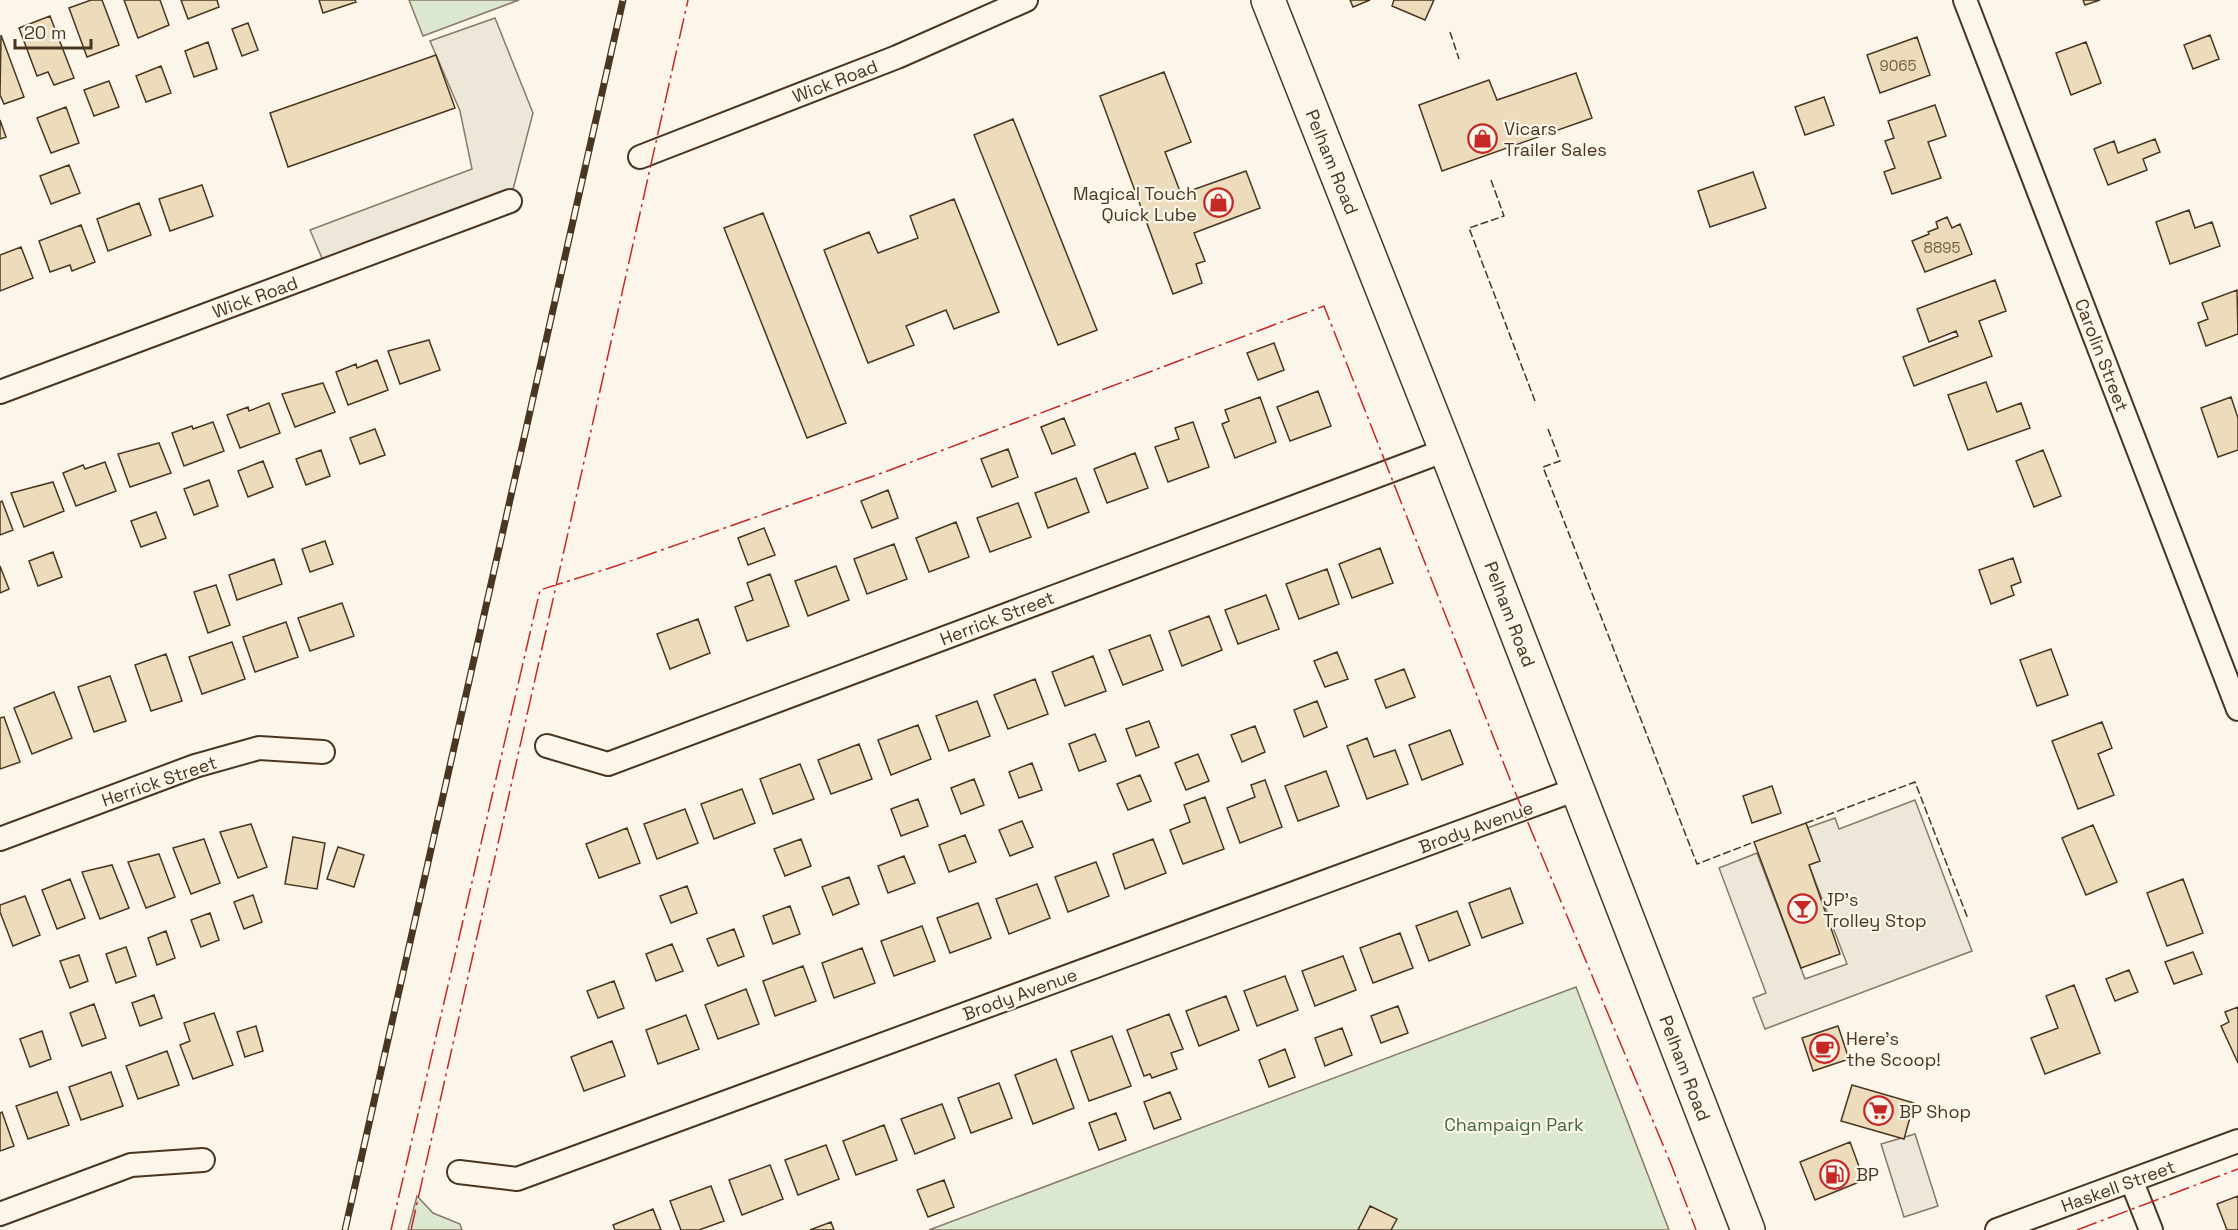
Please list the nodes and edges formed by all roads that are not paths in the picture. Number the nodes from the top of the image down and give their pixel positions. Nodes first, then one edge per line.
1 (1026, 0) edge
2 (1268, 0) edge
3 (1965, 0) edge
4 (640, 157) dead end
5 (510, 201) dead end
6 (0, 392) edge
7 (1446, 450) junction
8 (2238, 710) edge
9 (547, 746) dead end
10 (323, 752) dead end
11 (1577, 789) junction
12 (0, 839) edge
13 (2238, 1141) edge
14 (203, 1160) dead end
15 (459, 1172) dead end
16 (2132, 1182) junction
17 (0, 1214) edge
18 (1748, 1230) edge
19 (1997, 1230) edge
20 (2151, 1230) edge

1 - 4 street, Wick Road
2 - 7 main road, Pelham Road
3 - 8 street, Carolin Street
5 - 6 street, Wick Road
7 - 9 street, Herrick Street
7 - 11 main road, Pelham Road
10 - 12 street, Herrick Street
11 - 15 street, Brody Avenue
11 - 18 main road, Pelham Road
13 - 16 street, Haskell Street
14 - 17 street
16 - 19 street, Haskell Street
16 - 20 street

